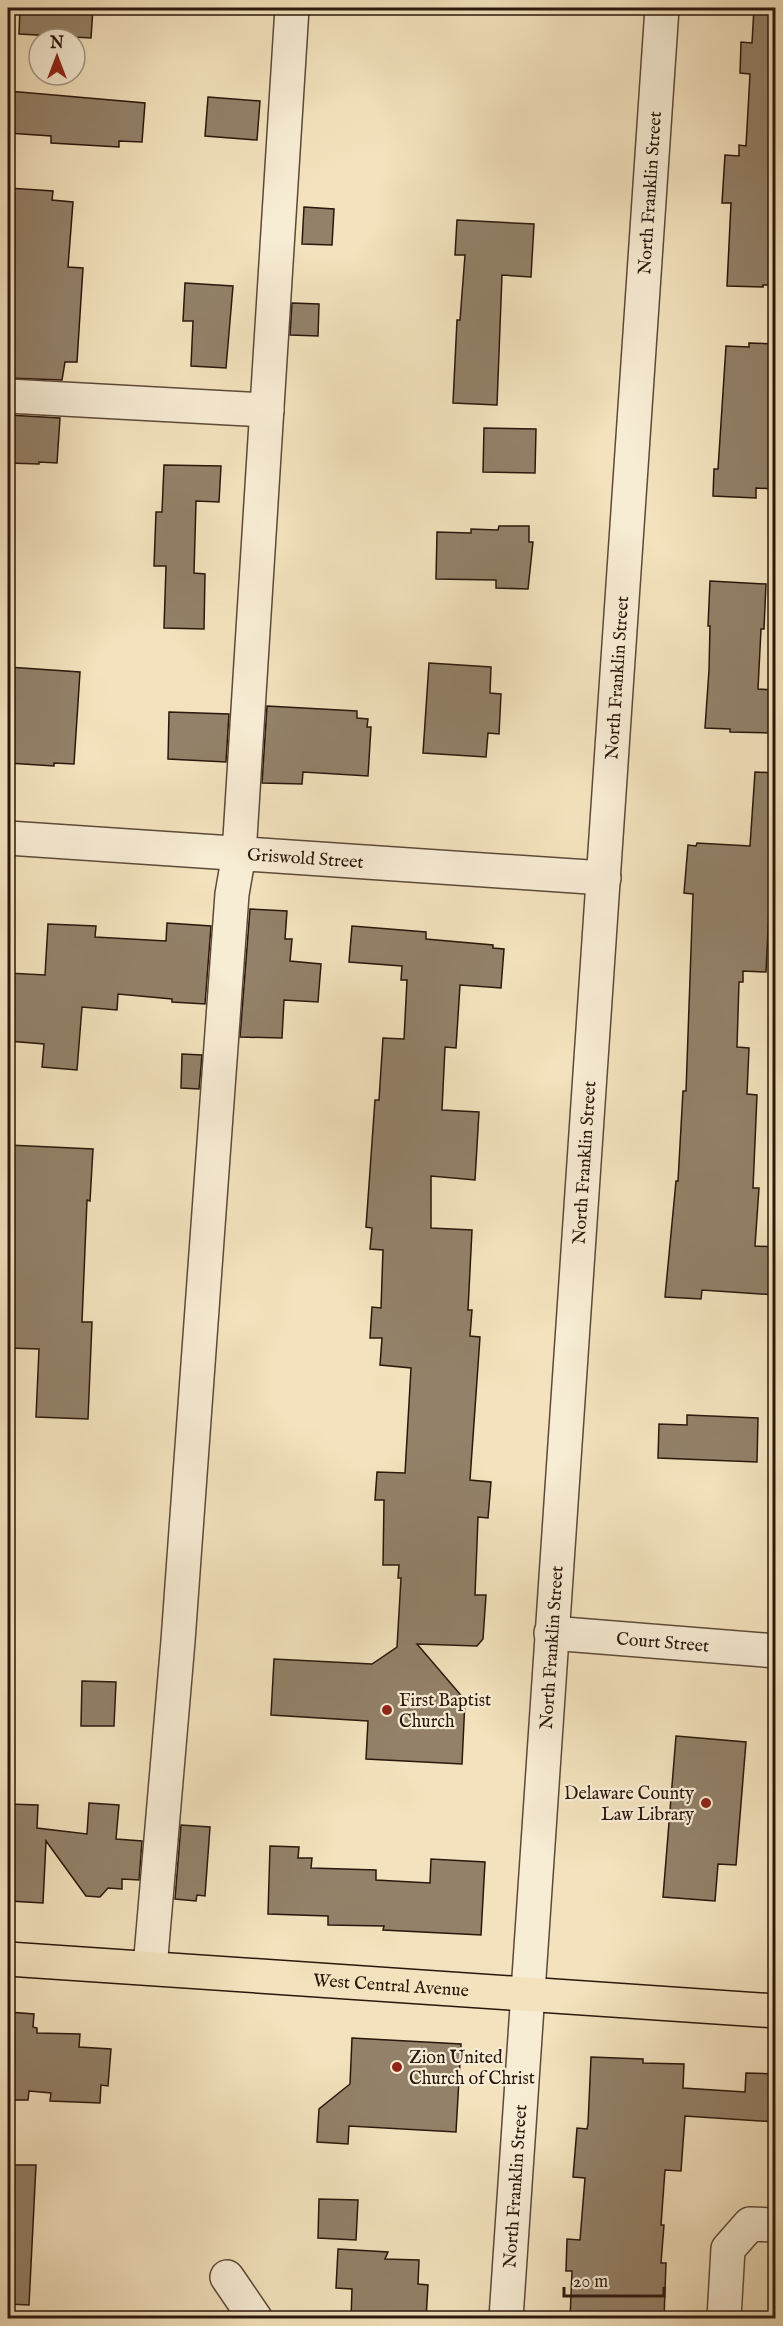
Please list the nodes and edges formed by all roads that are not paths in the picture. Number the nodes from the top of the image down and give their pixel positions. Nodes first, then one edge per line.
1 (292, 8) edge
2 (662, 8) edge
3 (8, 396) edge
4 (267, 410) junction
5 (8, 838) edge
6 (239, 854) junction
7 (604, 878) junction
8 (551, 1633) junction
9 (776, 1651) edge
10 (8, 1959) edge
11 (150, 1968) junction
12 (528, 1994) junction
13 (776, 2011) edge
14 (776, 2224) edge
15 (227, 2277) dead end
16 (255, 2319) edge
17 (506, 2319) edge
18 (724, 2319) edge

1 - 4 street
2 - 7 street, North Franklin Street
3 - 4 street
4 - 6 street
5 - 6 street, Griswold Street
6 - 7 street, Griswold Street
6 - 11 street
7 - 8 street, North Franklin Street
8 - 9 street, Court Street
8 - 12 street, North Franklin Street
10 - 11 main road, West Central Avenue
11 - 12 main road, West Central Avenue
12 - 13 main road, West Central Avenue
12 - 17 street, North Franklin Street
14 - 18 street
15 - 16 street

